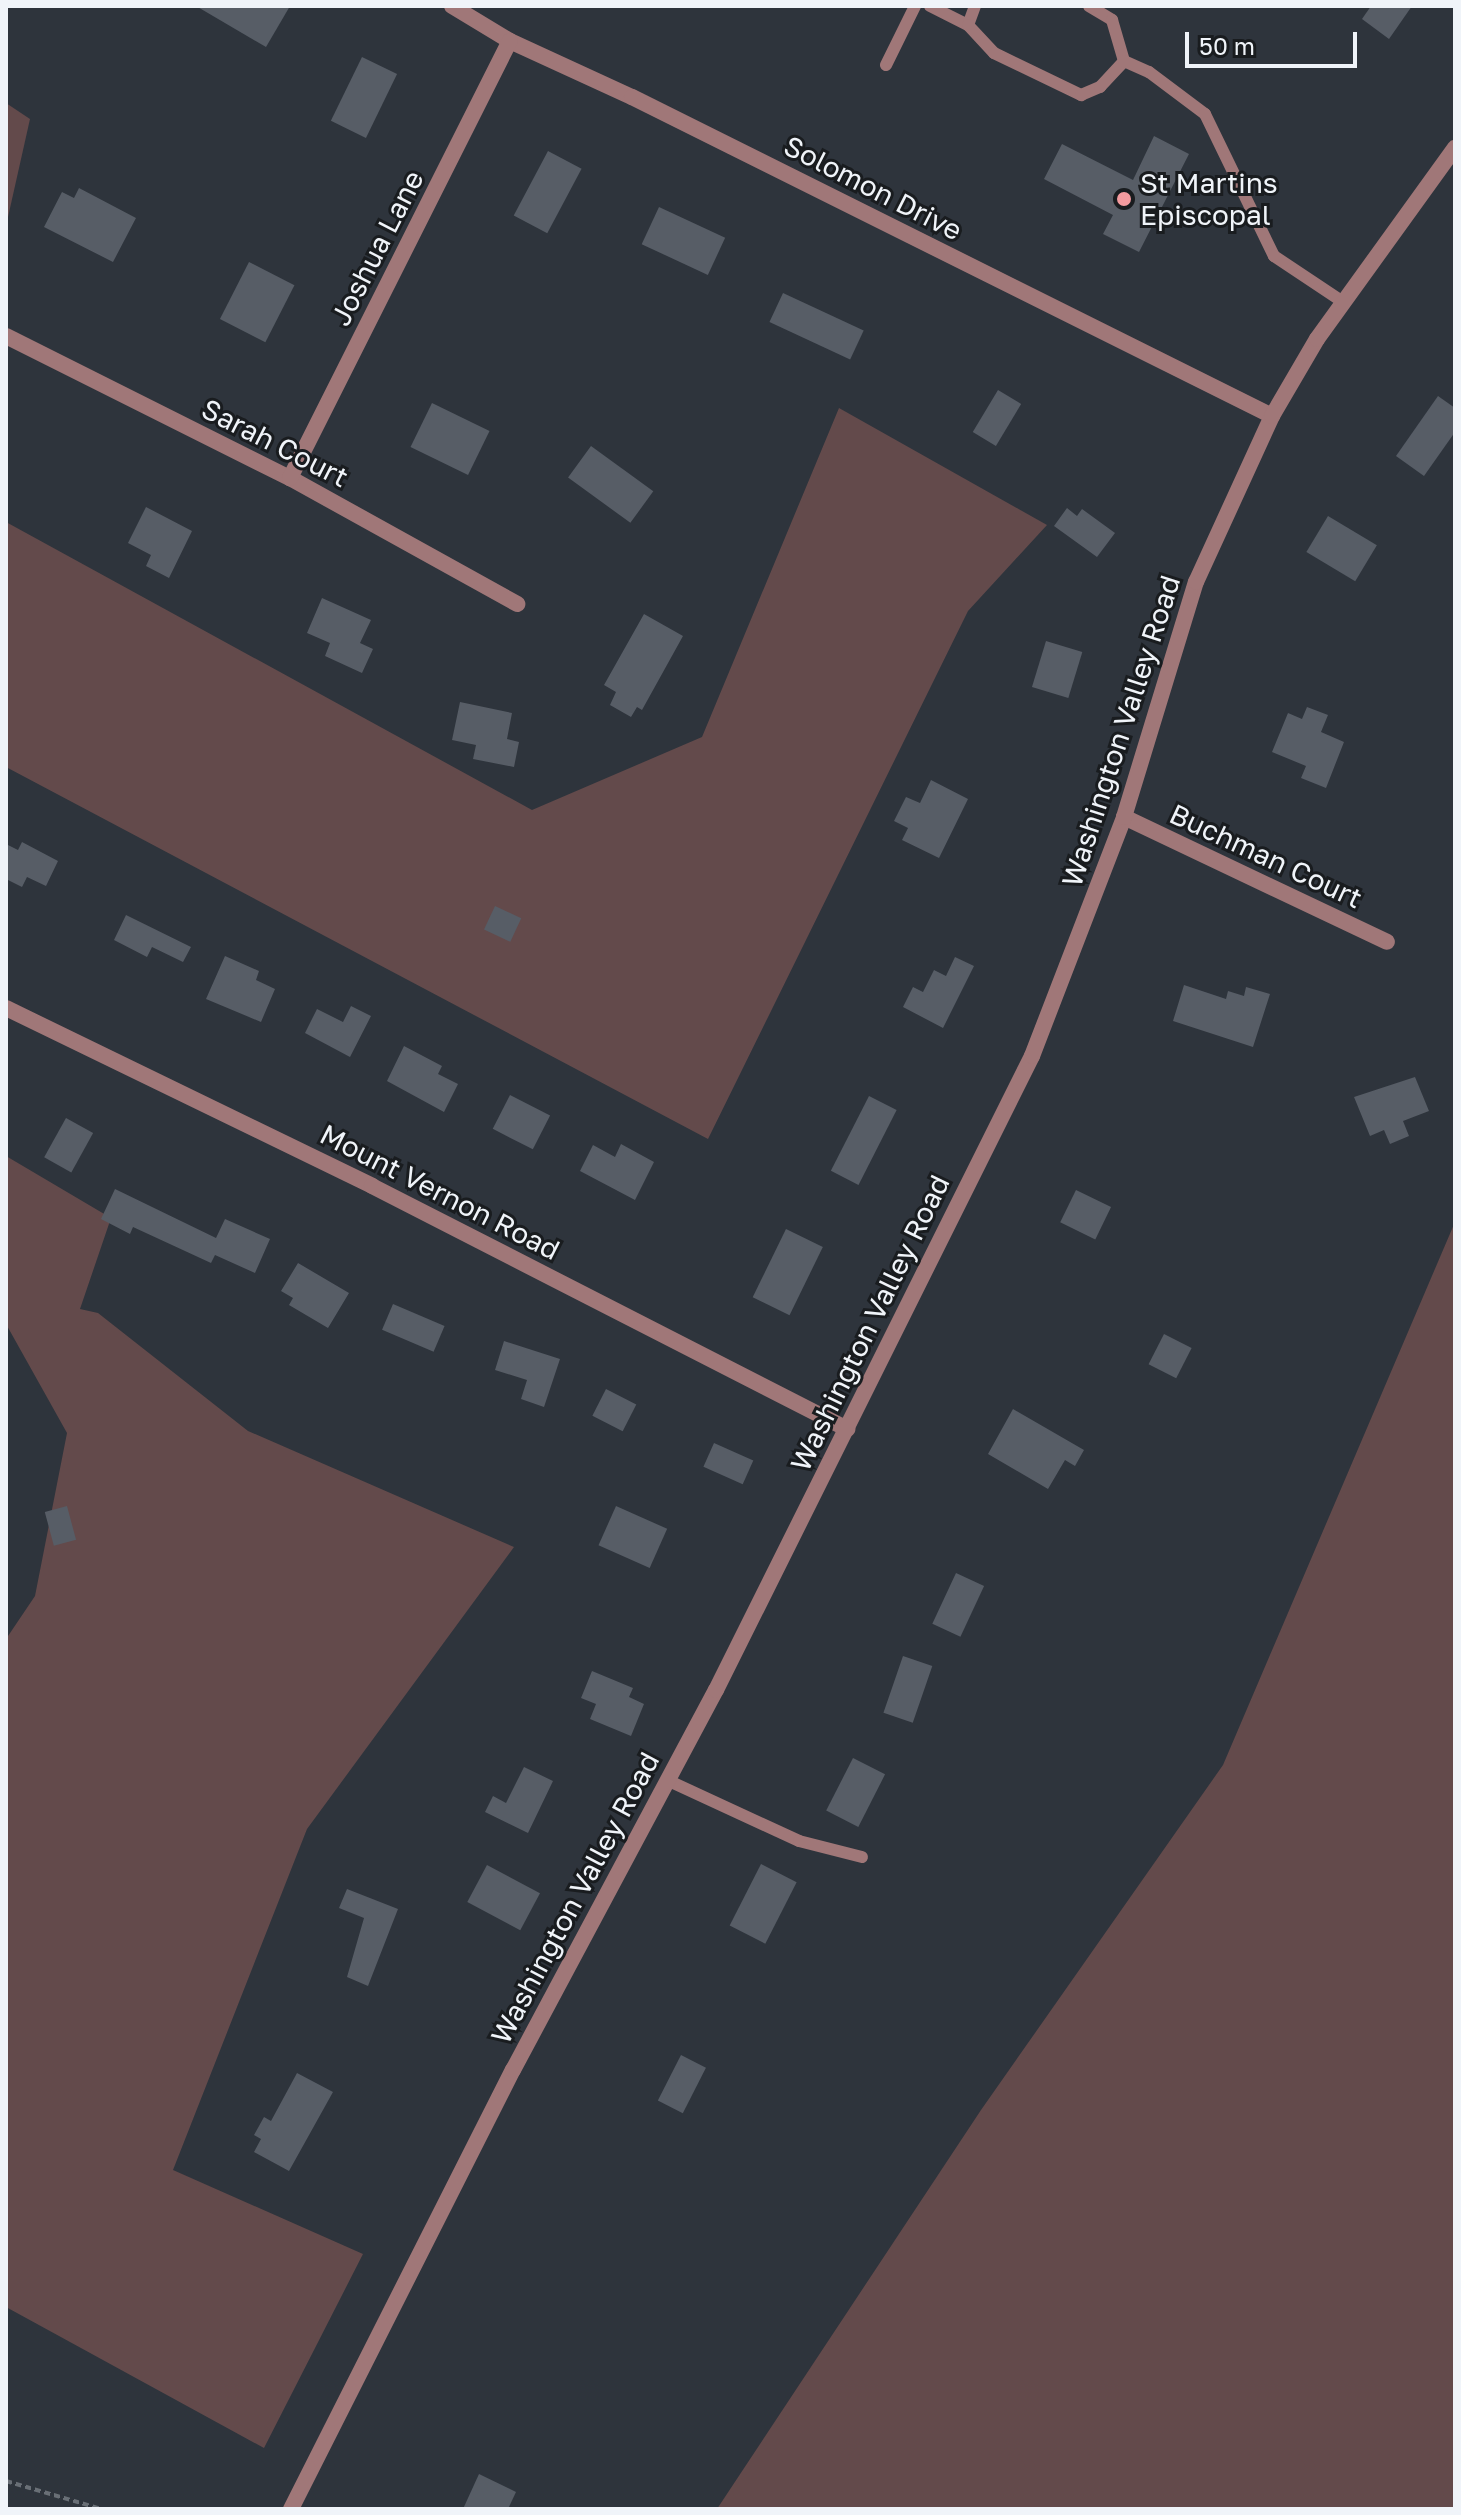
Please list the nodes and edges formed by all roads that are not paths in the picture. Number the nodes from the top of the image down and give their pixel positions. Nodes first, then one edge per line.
1 (452, 6) edge
2 (915, 6) edge
3 (930, 6) edge
4 (975, 6) edge
5 (1089, 6) edge
6 (968, 25) junction
7 (510, 41) junction
8 (1124, 61) junction
9 (886, 65) dead end
10 (1455, 148) edge
11 (1343, 302) junction
12 (6, 336) edge
13 (1272, 416) junction
14 (290, 478) junction
15 (517, 604) dead end
16 (1124, 817) junction
17 (1387, 942) dead end
18 (6, 1008) edge
19 (847, 1429) junction
20 (667, 1780) junction
21 (862, 1857) dead end
22 (291, 2509) edge

1 - 7 street, Solomon Drive
2 - 9 lane
3 - 6 lane
4 - 6 lane
5 - 8 lane
6 - 8 lane
7 - 13 street, Solomon Drive
7 - 14 street, Joshua Lane
8 - 11 lane
10 - 11 street, Washington Valley Road
11 - 13 street, Washington Valley Road
12 - 14 street, Sarah Court
13 - 16 street, Washington Valley Road
14 - 15 street, Sarah Court
16 - 17 street, Buchman Court
16 - 19 street, Washington Valley Road
18 - 19 street, Mount Vernon Road
19 - 20 street, Washington Valley Road
20 - 21 lane
20 - 22 street, Washington Valley Road

